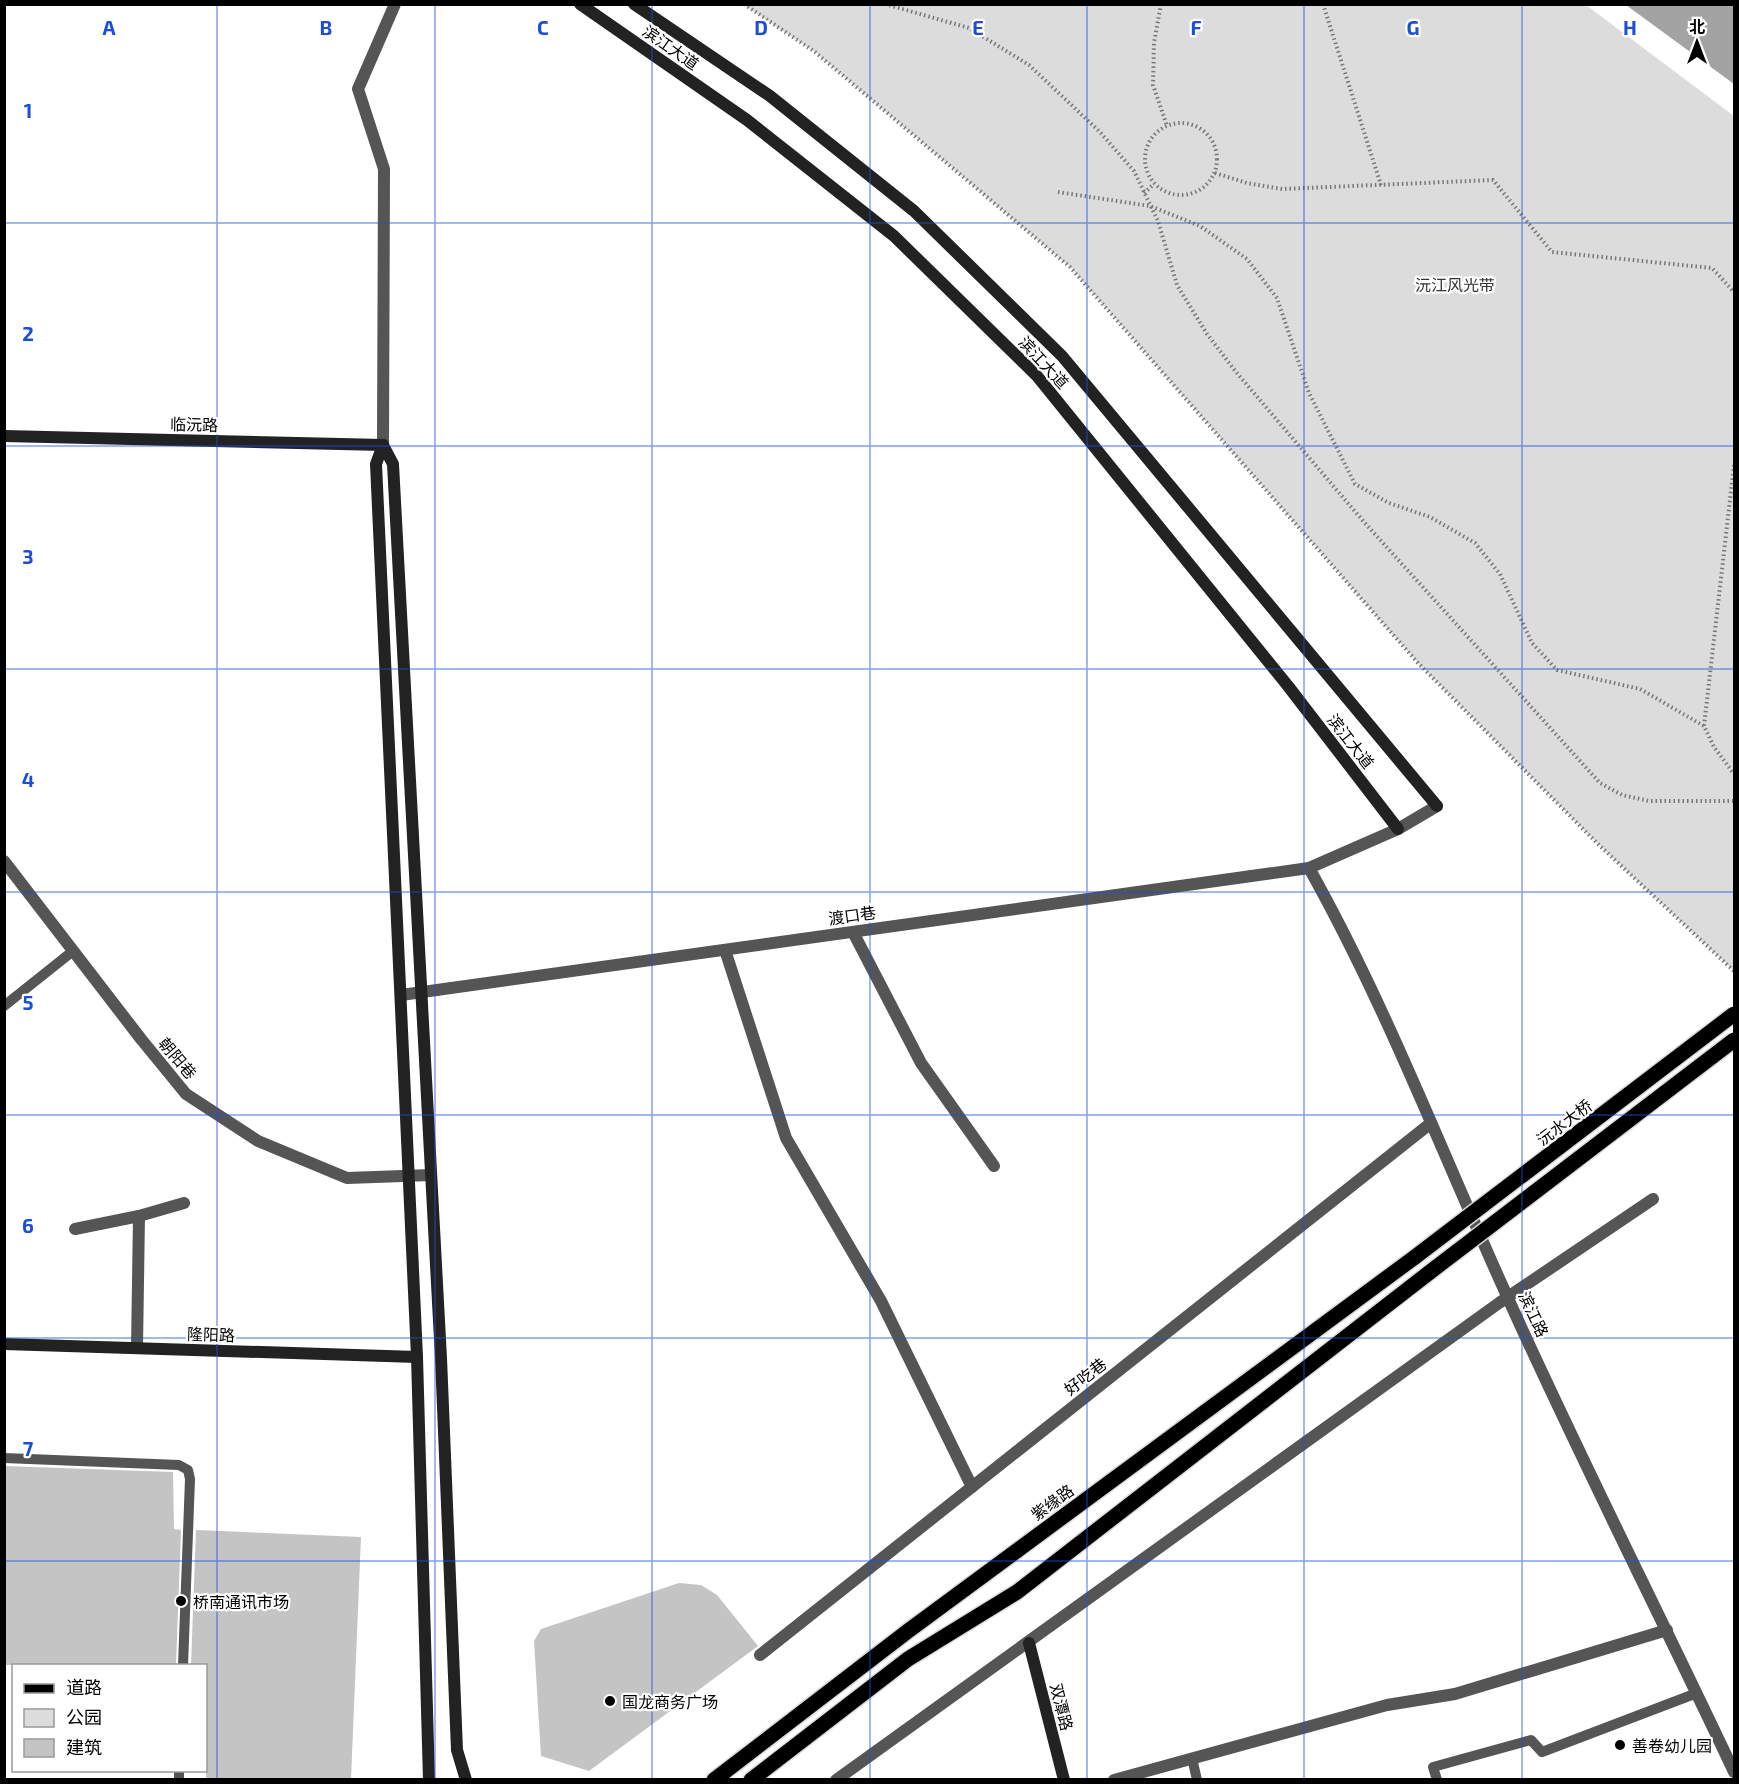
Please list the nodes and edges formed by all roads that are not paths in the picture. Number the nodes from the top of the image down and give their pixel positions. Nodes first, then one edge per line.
1 (395, 4) edge
2 (580, 4) edge
3 (633, 4) edge
4 (4, 436) edge
5 (383, 445) junction
6 (1437, 806) joint
7 (1398, 829) junction
8 (4, 861) edge
9 (1309, 868) junction
10 (853, 932) junction
11 (725, 950) junction
12 (73, 951) junction
13 (422, 993) junction
14 (401, 995) junction
15 (4, 1006) edge
16 (1734, 1014) edge
17 (1734, 1040) edge
18 (1431, 1123) junction
19 (994, 1166) dead end
20 (431, 1175) junction
21 (409, 1177) junction
22 (1653, 1199) dead end
23 (184, 1203) dead end
24 (139, 1216) junction
25 (75, 1229) dead end
26 (1415, 1257) joint
27 (1507, 1297) junction
28 (4, 1344) edge
29 (137, 1348) junction
30 (417, 1358) junction
31 (4, 1458) edge
32 (972, 1487) junction
33 (1667, 1630) junction
34 (1029, 1643) junction
35 (760, 1655) dead end
36 (183, 1664) edge
37 (1697, 1693) junction
38 (1192, 1758) junction
39 (1734, 1772) edge
40 (1139, 1776) edge
41 (429, 1779) edge
42 (466, 1779) edge
43 (714, 1779) edge
44 (751, 1779) edge
45 (836, 1779) edge
46 (1064, 1779) edge
47 (1114, 1779) edge
48 (1197, 1779) edge
49 (1437, 1779) edge

1 - 5 street
2 - 7 street, 滨江大道
3 - 6 street, 滨江大道
4 - 5 street, 临沅路
5 - 13 street
5 - 14 street
6 - 7 street, 渡口巷
7 - 9 street, 渡口巷
8 - 12 street, 朝阳巷
9 - 10 street, 渡口巷
9 - 18 street, 滨江路
10 - 11 street, 渡口巷
10 - 19 street
11 - 13 street, 渡口巷
11 - 32 street
12 - 15 lane
12 - 21 street, 朝阳巷
13 - 14 street, 渡口巷
13 - 20 street
14 - 21 street
16 - 26 main road, 沅水大桥, bridge
17 - 44 main road, bridge
18 - 27 street, 滨江路
18 - 32 street, 好吃巷
20 - 21 street, 朝阳巷
20 - 42 street
21 - 30 street
22 - 27 street
23 - 24 street
24 - 25 street
24 - 29 street
26 - 43 main road, 紫缘路
27 - 33 street, 滨江路
27 - 34 street
28 - 29 street, 隆阳路
29 - 30 street, 隆阳路
30 - 41 street
31 - 36 lane
32 - 35 street, 好吃巷
33 - 37 street, 滨江路
33 - 38 street
34 - 45 street
34 - 46 street, 双潭路
37 - 39 street, 滨江路
37 - 49 lane
38 - 40 street
38 - 48 lane
40 - 47 street

